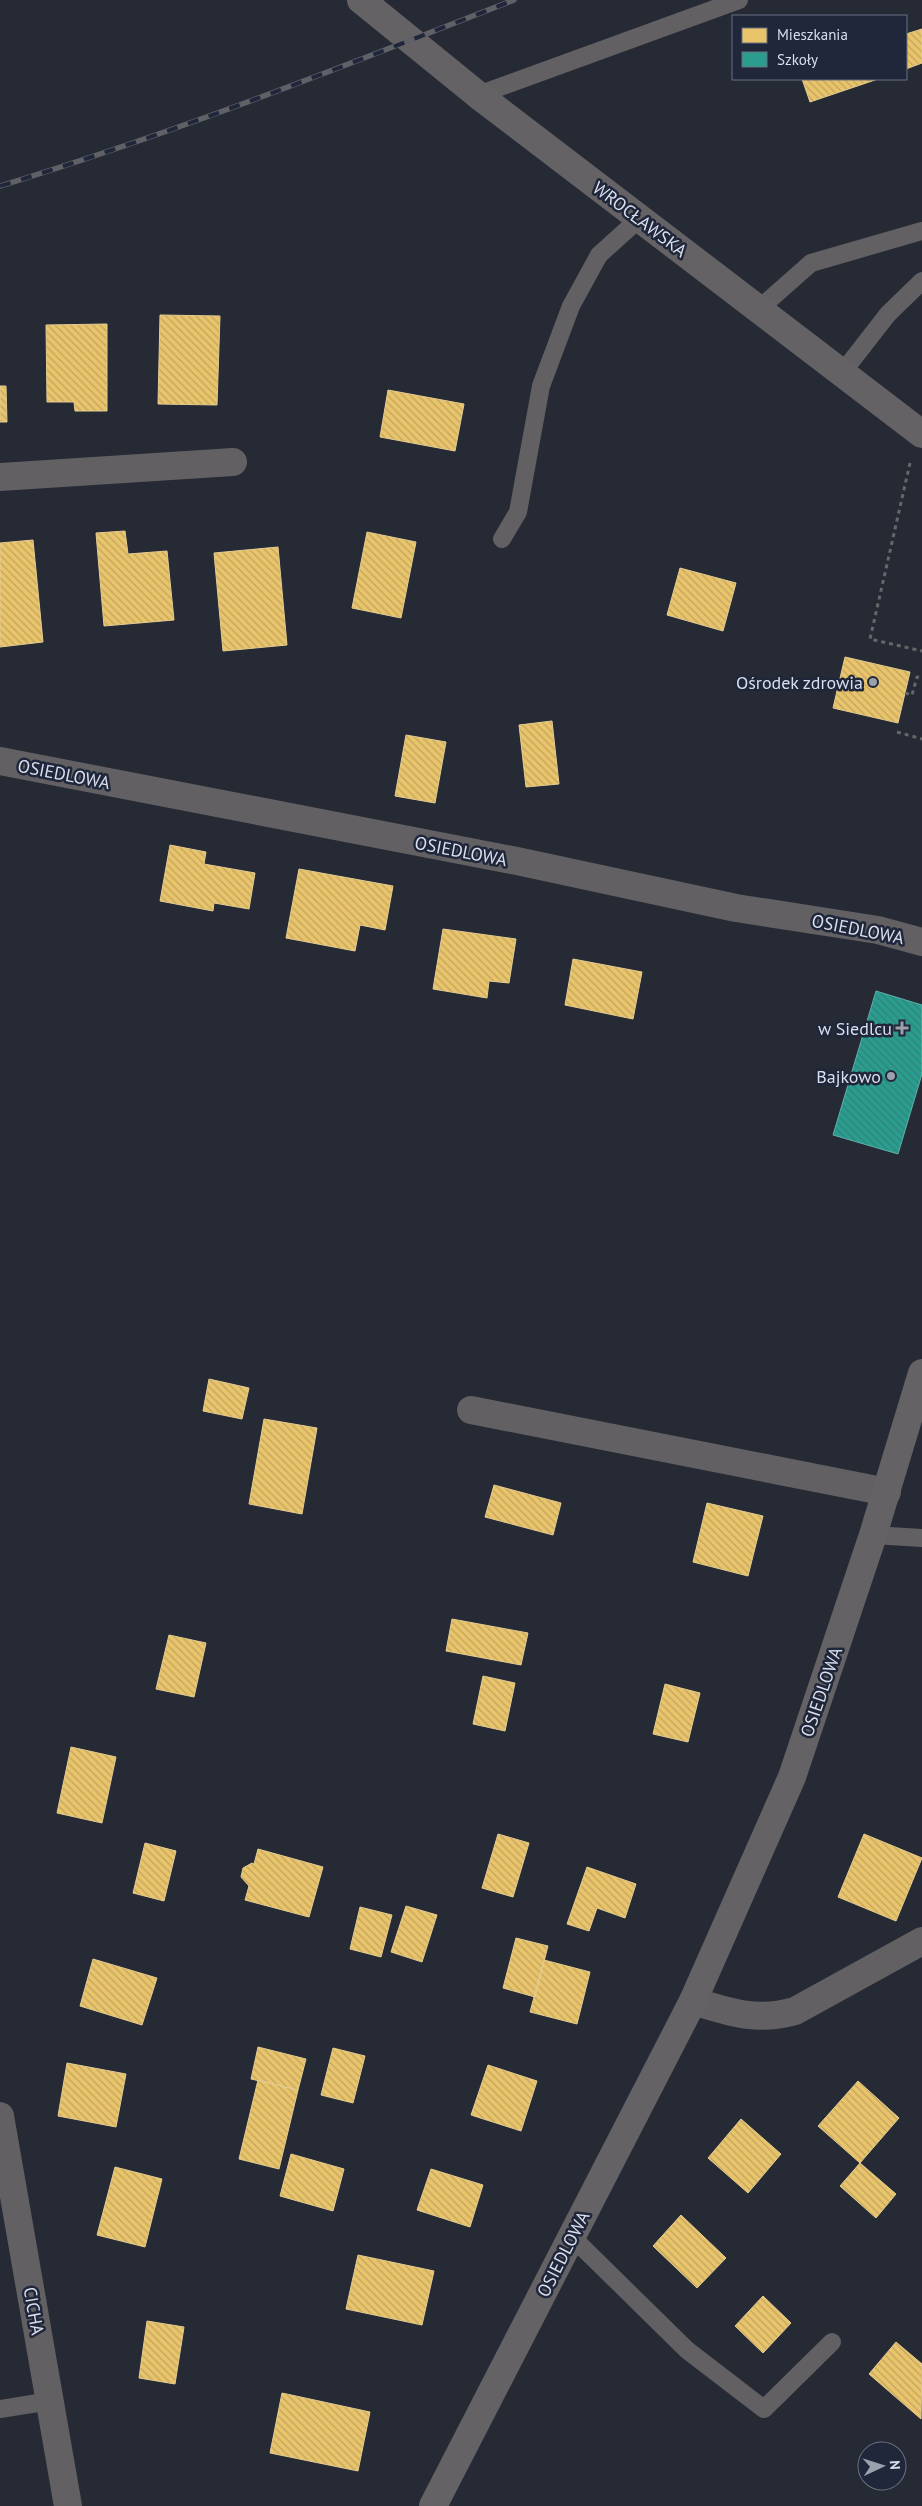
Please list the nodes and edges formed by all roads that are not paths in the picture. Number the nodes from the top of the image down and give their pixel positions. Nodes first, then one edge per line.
1 (361, 0) edge
2 (739, 0) edge
3 (478, 95) junction
4 (640, 218) junction
5 (922, 231) edge
6 (922, 281) edge
7 (759, 309) junction
8 (842, 373) junction
9 (917, 444) edge
10 (233, 462) dead end
11 (0, 477) edge
12 (502, 539) dead end
13 (0, 761) edge
14 (922, 942) edge
15 (922, 1373) edge
16 (471, 1410) dead end
17 (887, 1492) junction
18 (873, 1535) junction
19 (922, 1538) edge
20 (922, 1941) edge
21 (692, 2001) junction
22 (0, 2116) edge
23 (572, 2237) junction
24 (832, 2342) dead end
25 (50, 2401) junction
26 (0, 2409) edge
27 (68, 2506) edge
28 (433, 2506) edge

1 - 3 street, WROCŁAWSKA
2 - 3 lane
3 - 4 street, WROCŁAWSKA
4 - 7 street, WROCŁAWSKA
4 - 12 lane
5 - 7 lane
6 - 8 lane
7 - 8 street, WROCŁAWSKA
8 - 9 street, WROCŁAWSKA
10 - 11 street
13 - 14 street, OSIEDLOWA
15 - 17 street, OSIEDLOWA
16 - 17 street
17 - 18 street, OSIEDLOWA
18 - 19 lane
18 - 21 street, OSIEDLOWA
20 - 21 street
21 - 23 street, OSIEDLOWA
22 - 25 street, CICHA
23 - 24 lane
23 - 28 street, OSIEDLOWA
25 - 26 lane
25 - 27 street, CICHA

